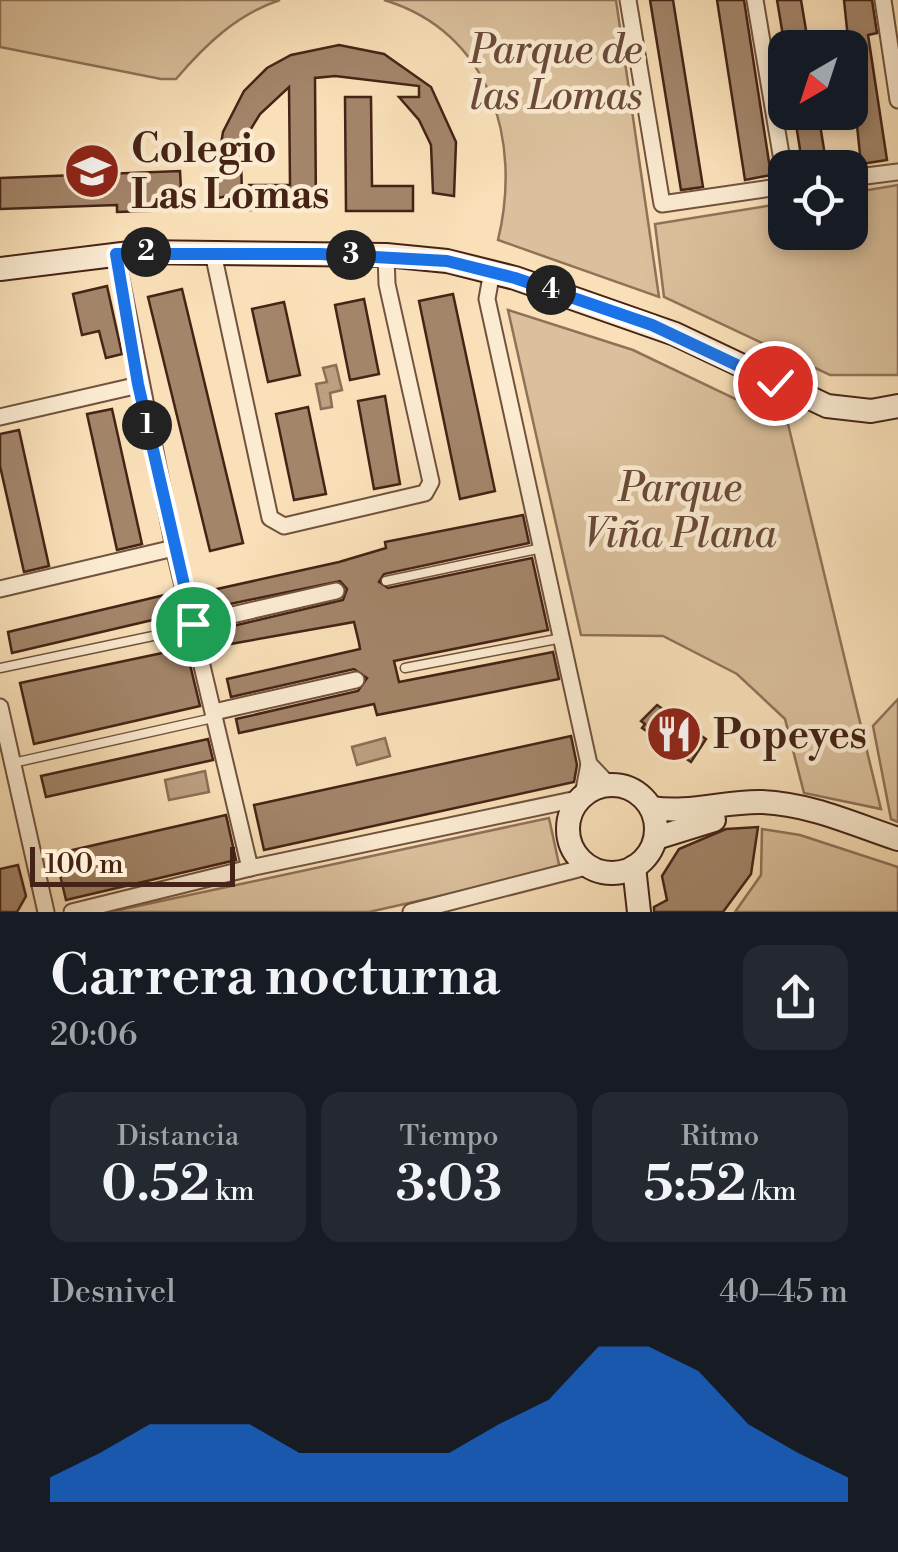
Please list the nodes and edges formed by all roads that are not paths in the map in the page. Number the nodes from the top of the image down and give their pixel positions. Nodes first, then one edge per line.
1 (628, 0) edge
2 (755, 0) edge
3 (883, 0) edge
4 (898, 100) edge
5 (780, 150) edge
6 (898, 172) edge
7 (868, 176) edge
8 (768, 188) edge
9 (213, 253) junction
10 (116, 254) junction
11 (386, 256) junction
12 (0, 270) edge
13 (492, 271) junction
14 (138, 384) junction
15 (898, 406) edge
16 (872, 410) junction
17 (0, 417) edge
18 (898, 424) edge
19 (174, 548) junction
20 (542, 548) junction
21 (386, 581) dead end
22 (0, 589) edge
23 (336, 591) dead end
24 (193, 626) junction
25 (562, 638) junction
26 (0, 668) edge
27 (405, 668) dead end
28 (356, 680) dead end
29 (0, 707) edge
30 (214, 714) junction
31 (13, 763) junction
32 (589, 764) junction
33 (610, 785) junction
34 (580, 797) junction
35 (652, 808) junction
36 (656, 838) junction
37 (898, 840) edge
38 (898, 853) edge
39 (634, 867) junction
40 (250, 868) junction
41 (600, 870) junction
42 (46, 912) edge
43 (72, 912) edge
44 (411, 912) edge
45 (625, 912) edge
46 (639, 912) edge

1 - 8 street
2 - 5 street
3 - 4 street
6 - 7 street
9 - 10 street
9 - 11 street
9 - 11 street
10 - 12 street
10 - 14 street
11 - 13 street
13 - 16 street
13 - 20 street
14 - 17 street
14 - 19 street
15 - 16 street
16 - 18 street
19 - 22 street
19 - 24 street
20 - 21 lane
20 - 25 street
23 - 24 street
24 - 26 lane
24 - 30 street
25 - 27 lane
25 - 32 street
28 - 30 street
29 - 31 street
30 - 31 lane
30 - 40 street
31 - 42 street
32 - 33 street
32 - 34 street
33 - 34 street
33 - 35 street
34 - 40 street
34 - 41 street
35 - 36 street
35 - 37 street
36 - 38 street
36 - 39 street
39 - 41 street
39 - 46 street
40 - 43 street
41 - 44 street
41 - 45 street

